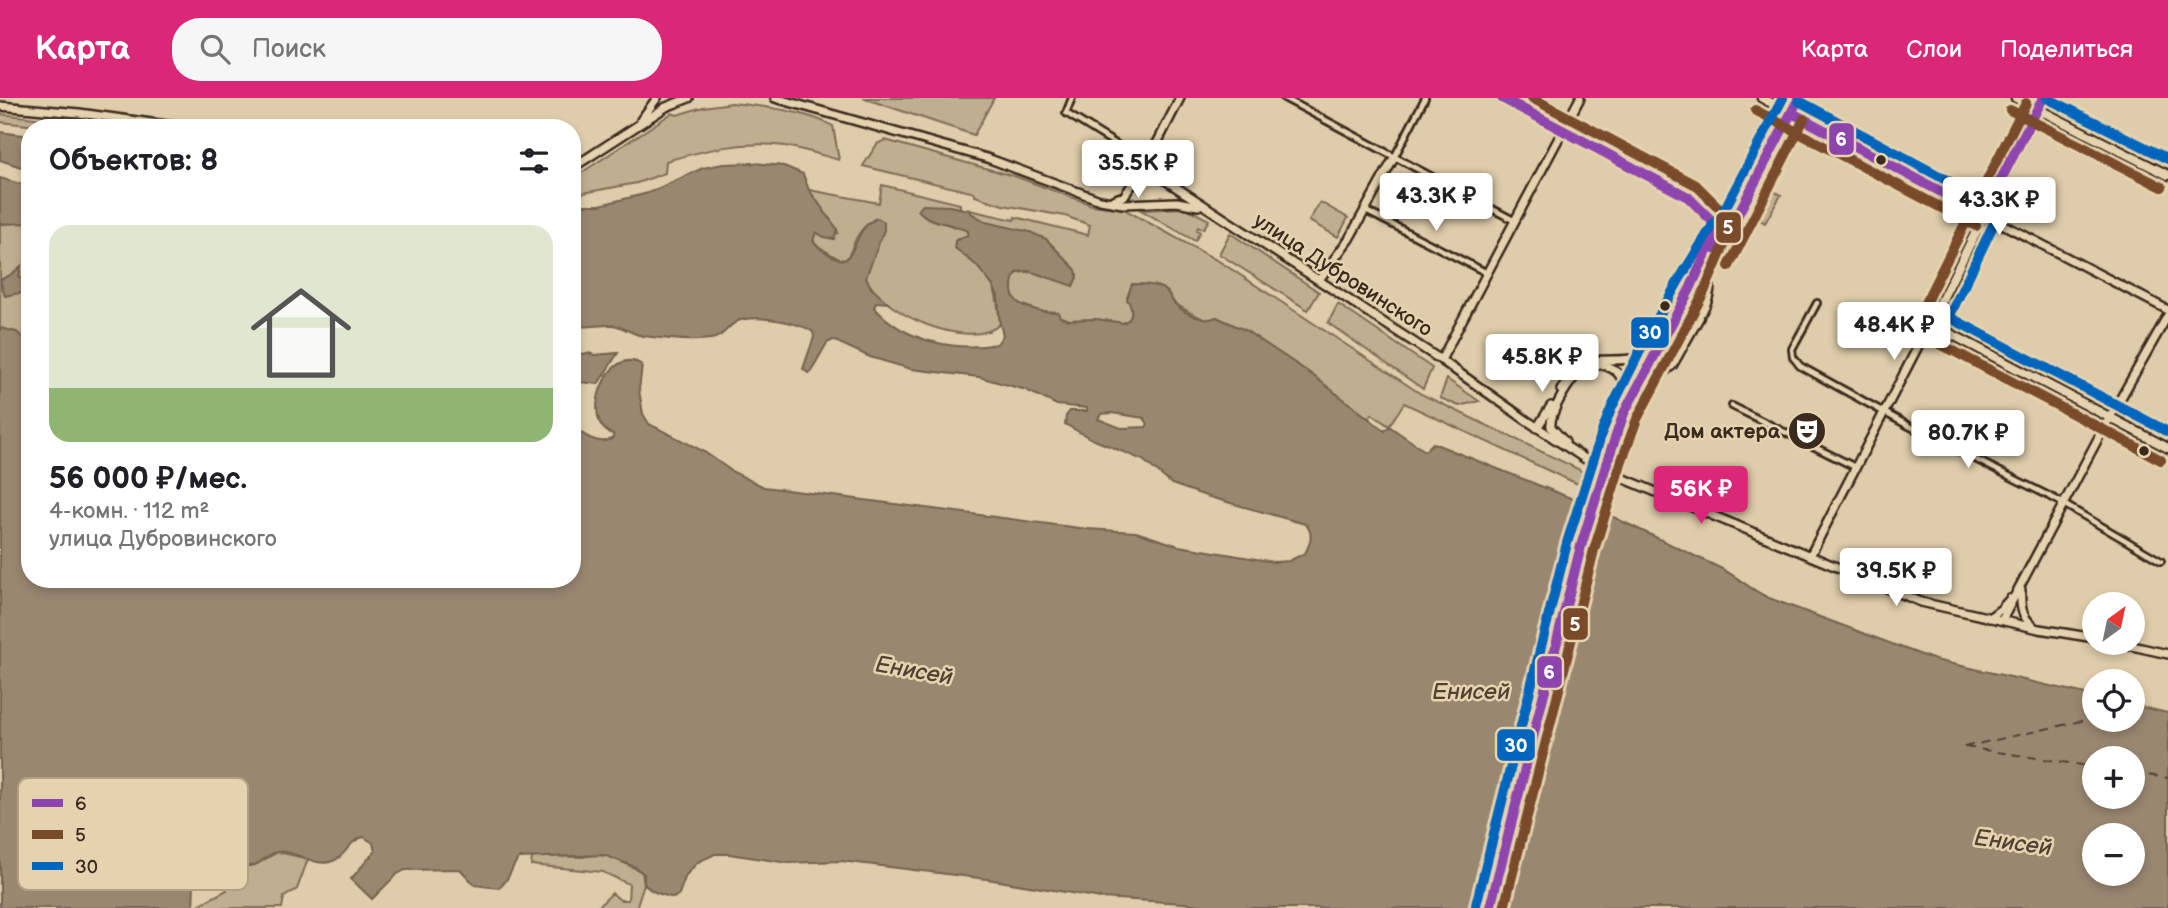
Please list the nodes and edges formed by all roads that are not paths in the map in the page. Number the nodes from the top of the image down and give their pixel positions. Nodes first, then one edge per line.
1 (657, 98) edge
2 (689, 98) edge
3 (775, 98) edge
4 (1072, 98) edge
5 (1180, 98) edge
6 (1284, 98) edge
7 (1425, 98) edge
8 (1502, 98) edge
9 (1580, 98) edge
10 (1762, 98) edge
11 (1799, 98) edge
12 (2016, 98) edge
13 (0, 106) edge
14 (2038, 109) junction
15 (1791, 113) junction
16 (123, 119) edge
17 (632, 128) junction
18 (1563, 131) junction
19 (1394, 158) junction
20 (581, 162) edge
21 (1145, 167) junction
22 (2168, 175) edge
23 (1688, 197) junction
24 (1108, 201) junction
25 (1206, 209) junction
26 (1366, 211) junction
27 (1983, 214) junction
28 (1516, 221) junction
29 (1734, 222) junction
30 (1488, 273) junction
31 (1708, 275) junction
32 (1319, 279) junction
33 (1690, 287) junction
34 (1816, 303) dead end
35 (2168, 312) edge
36 (1930, 323) junction
37 (1658, 346) junction
38 (1441, 360) junction
39 (1648, 384) junction
40 (1732, 406) dead end
41 (1624, 413) junction
42 (1884, 413) junction
43 (2110, 419) junction
44 (1537, 428) junction
45 (2168, 448) edge
46 (1577, 455) junction
47 (1612, 456) junction
48 (1599, 468) dead end
49 (1856, 468) junction
50 (1615, 475) dead end
51 (2064, 504) junction
52 (1810, 556) junction
53 (2161, 561) dead end
54 (2022, 585) junction
55 (1989, 618) junction
56 (2002, 620) junction
57 (2036, 629) junction
58 (2082, 636) edge
59 (2146, 649) edge
60 (2168, 654) edge
61 (1493, 908) edge

1 - 17 main road
2 - 17 main road
3 - 24 main road, улица Дубровинского
4 - 21 street, улица Дубровинского
5 - 21 main road
6 - 19 street
7 - 19 street
8 - 18 main road
9 - 18 main road
10 - 15 main road
11 - 15 highway
12 - 14 main road
13 - 16 main road
14 - 22 main road
14 - 27 main road
15 - 27 main road
15 - 29 highway
17 - 20 main road
18 - 23 main road
18 - 28 main road
19 - 26 main road
19 - 28 street
21 - 24 main road
21 - 25 main road, улица Дубровинского
23 - 29 main road
23 - 33 main road
24 - 25 main road, улица Дубровинского
25 - 32 main road, улица Дубровинского
26 - 30 street
26 - 32 main road
27 - 35 main road
27 - 36 main road
28 - 30 main road
29 - 31 highway
29 - 33 highway
30 - 38 main road
31 - 39 highway
31 - 39 main road
32 - 38 main road, улица Дубровинского
33 - 37 highway
34 - 42 street
35 - 43 main road
36 - 42 main road
36 - 43 main road
37 - 41 highway
37 - 44 main road
38 - 44 main road, улица Дубровинского
39 - 47 highway
40 - 49 street
41 - 46 main road
41 - 47 highway
42 - 49 main road
42 - 51 street
43 - 45 main road
43 - 51 main road
44 - 46 main road, улица Дубровинского
46 - 48 main road, улица Дубровинского
47 - 61 highway, bridge
49 - 52 main road
50 - 52 main road
51 - 53 street
51 - 54 main road
52 - 55 main road
54 - 55 main road
54 - 56 main road
54 - 57 main road
55 - 56 main road
56 - 57 main road
57 - 58 main road
59 - 60 main road

